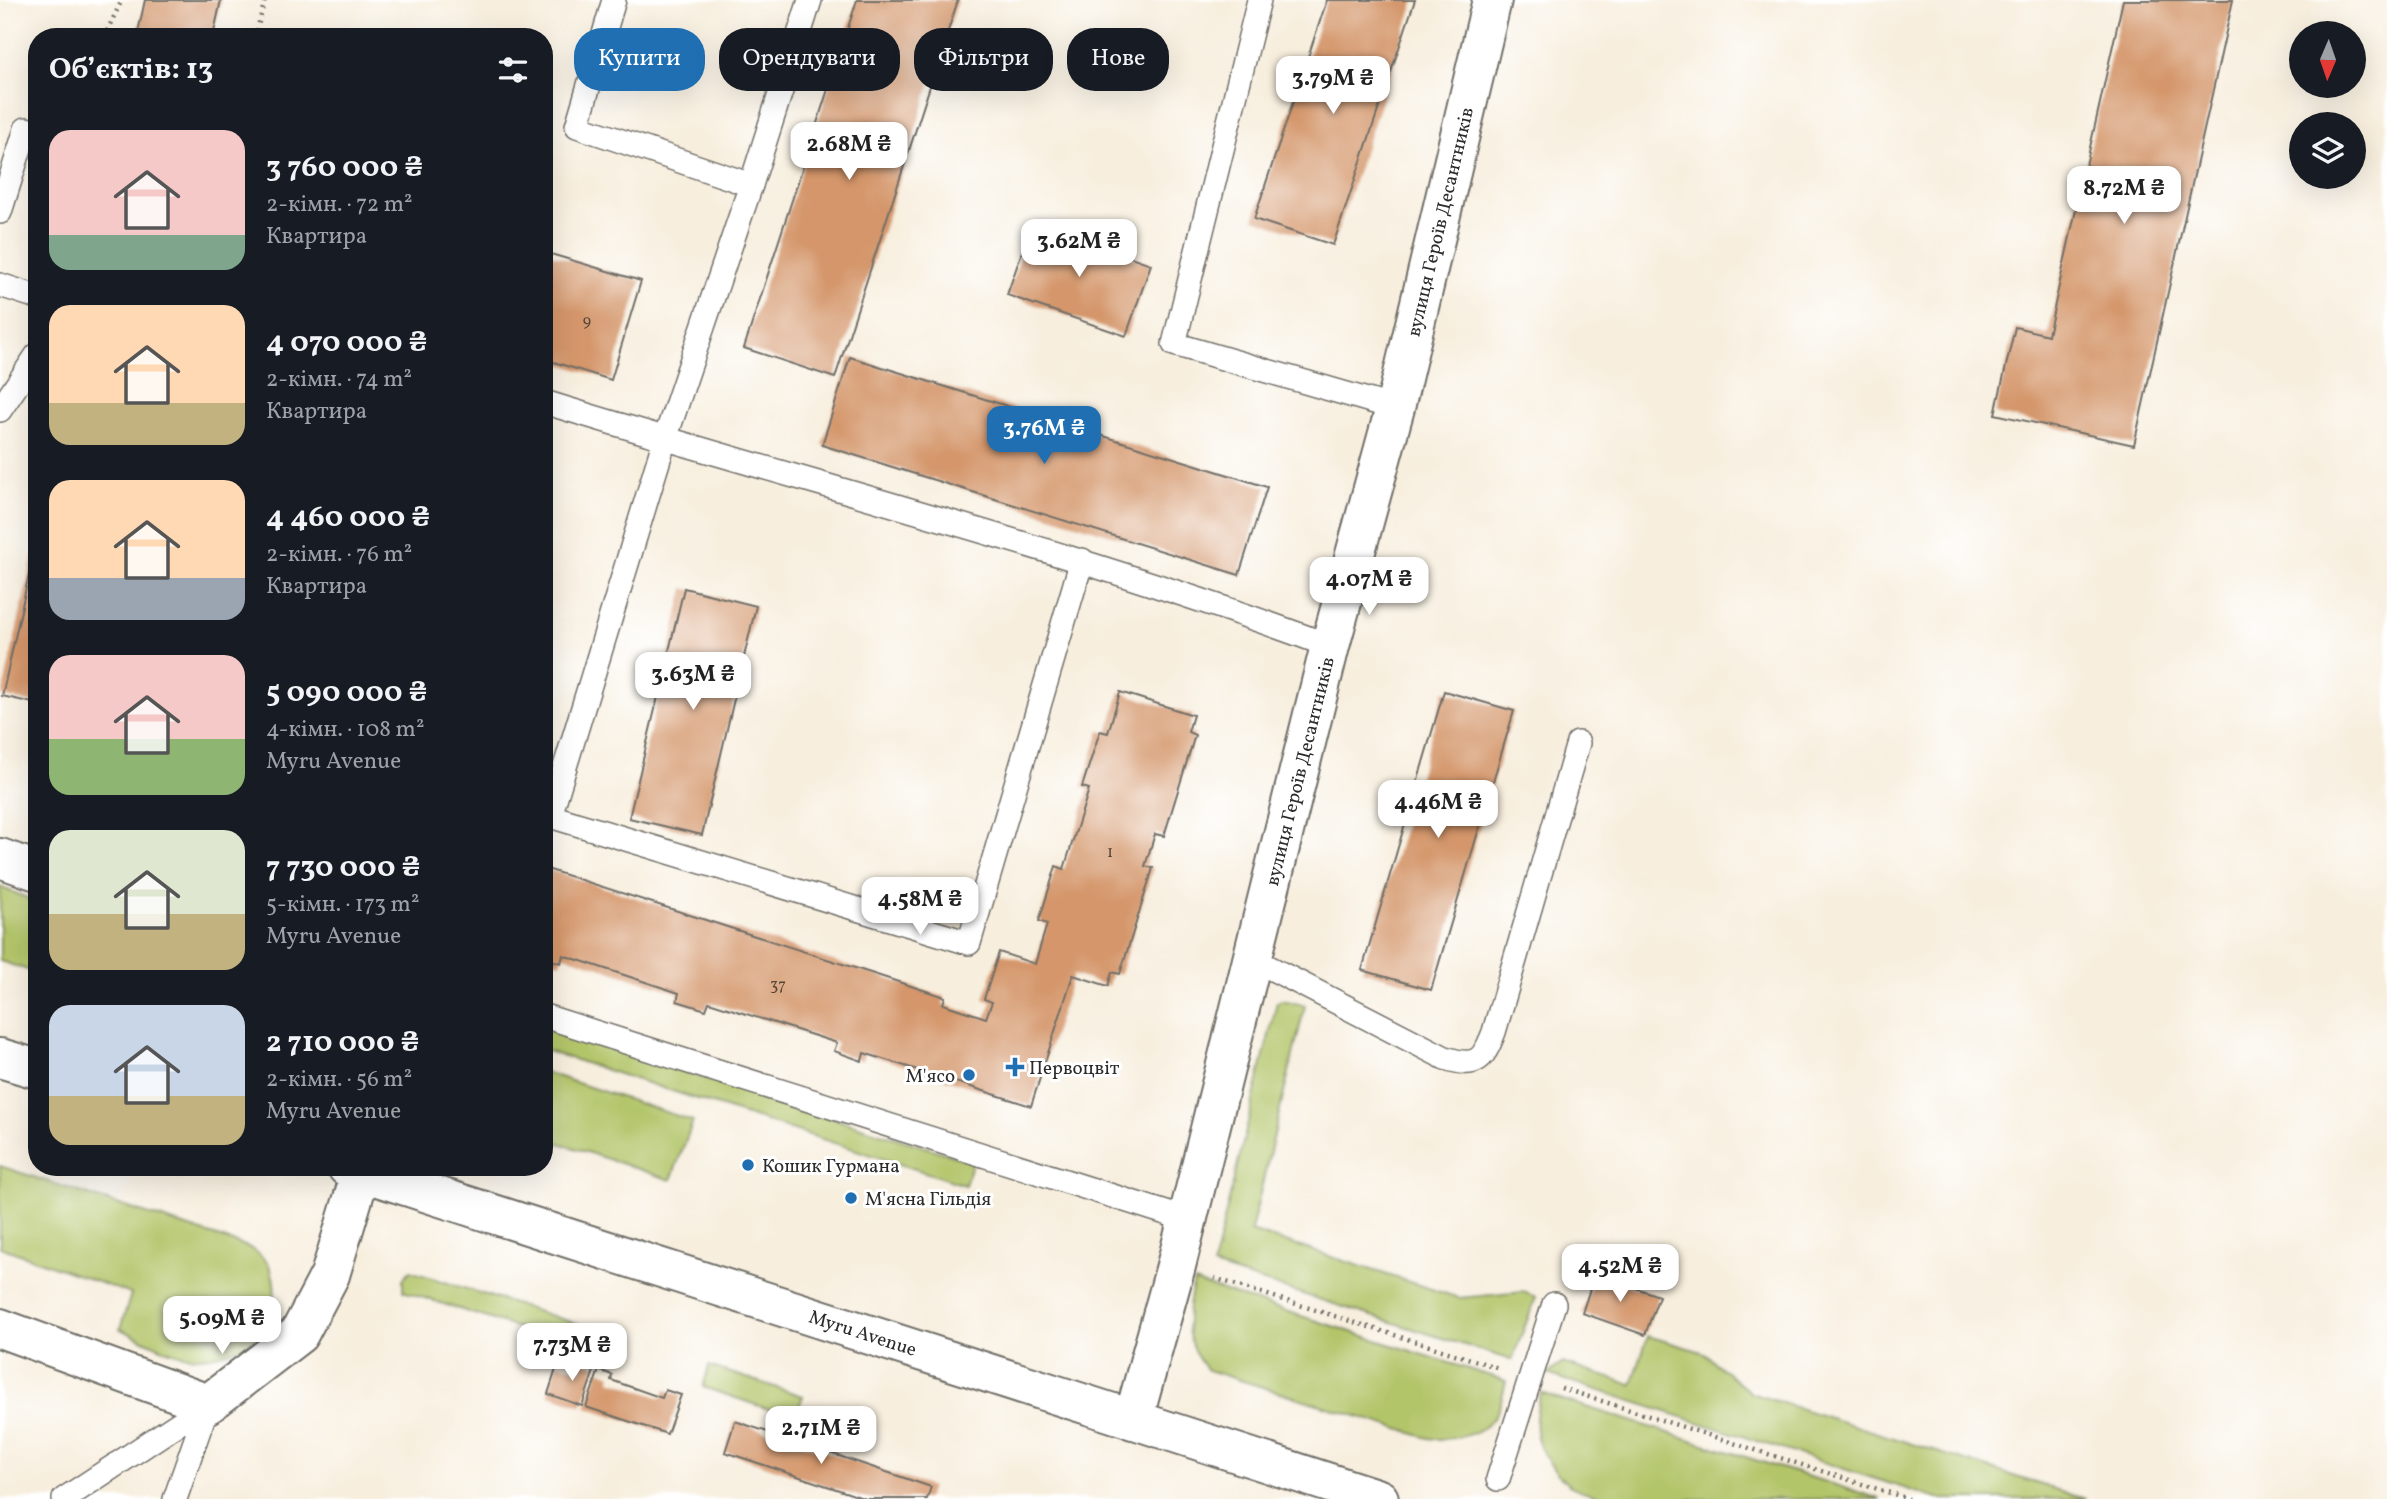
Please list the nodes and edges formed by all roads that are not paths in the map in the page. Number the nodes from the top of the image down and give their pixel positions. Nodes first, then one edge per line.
1 (614, 0) edge
2 (810, 0) edge
3 (1259, 0) edge
4 (1492, 0) edge
5 (26, 129) dead end
6 (751, 185) junction
7 (0, 212) edge
8 (0, 285) edge
9 (28, 295) edge
10 (28, 368) edge
11 (553, 405) edge
12 (1395, 408) junction
13 (0, 410) edge
14 (665, 439) junction
15 (1082, 560) junction
16 (1330, 646) junction
17 (1578, 743) dead end
18 (553, 778) edge
19 (553, 817) edge
20 (0, 858) edge
21 (28, 868) edge
22 (1253, 958) junction
23 (553, 1019) edge
24 (0, 1058) edge
25 (28, 1066) edge
26 (353, 1176) edge
27 (373, 1176) edge
28 (1188, 1220) junction
29 (1554, 1304) dead end
30 (0, 1328) edge
31 (208, 1404) junction
32 (1133, 1420) junction
33 (1498, 1479) dead end
34 (64, 1499) edge
35 (175, 1499) edge
36 (1379, 1499) edge

1 - 6 lane
2 - 6 lane
3 - 12 lane
4 - 12 street, вулиця Героїв Десантників
5 - 7 lane
6 - 14 lane
8 - 9 lane
10 - 13 lane
11 - 14 lane
12 - 16 street, вулиця Героїв Десантників
14 - 15 lane
14 - 18 lane
15 - 16 lane
15 - 19 lane
16 - 22 street, вулиця Героїв Десантників
17 - 22 lane
20 - 21 street
22 - 28 street, вулиця Героїв Десантників
23 - 28 lane
24 - 25 street
26 - 31 street
27 - 32 street, Myru Avenue
28 - 32 street, вулиця Героїв Десантників
29 - 33 lane
30 - 31 street
31 - 34 lane
31 - 35 lane
32 - 36 street, Myru Avenue

